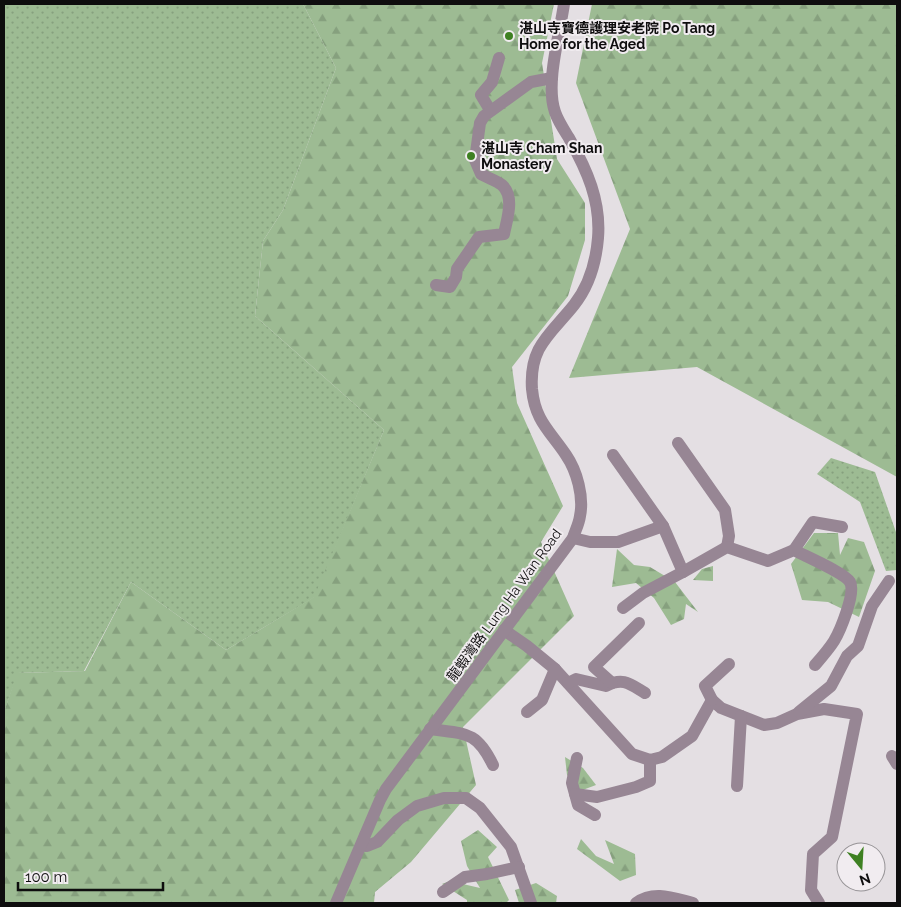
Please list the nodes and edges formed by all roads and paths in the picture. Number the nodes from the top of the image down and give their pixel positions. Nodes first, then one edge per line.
1 (564, 4) edge
2 (499, 58) dead end
3 (552, 78) junction
4 (490, 110) junction
5 (436, 285) dead end
6 (678, 443) dead end
7 (613, 455) dead end
8 (663, 526) junction
9 (842, 528) dead end
10 (573, 538) junction
11 (727, 547) junction
12 (794, 550) junction
13 (683, 572) junction
14 (888, 581) dead end
15 (623, 608) dead end
16 (639, 623) dead end
17 (504, 630) junction
18 (729, 664) dead end
19 (816, 665) dead end
20 (555, 669) junction
21 (568, 683) junction
22 (612, 683) junction
23 (645, 693) dead end
24 (712, 700) junction
25 (527, 712) dead end
26 (797, 714) junction
27 (741, 716) junction
28 (430, 729) junction
29 (576, 758) dead end
30 (650, 760) junction
31 (493, 765) dead end
32 (737, 786) dead end
33 (575, 794) junction
34 (595, 816) dead end
35 (362, 845) junction
36 (519, 867) junction
37 (444, 892) dead end
38 (336, 903) edge
39 (531, 903) edge
40 (636, 903) edge
41 (693, 903) edge
42 (818, 903) edge

1 - 3 street, 龍蝦灣路 Lung Ha Wan Road
2 - 4 street
3 - 4 street
3 - 10 street, 龍蝦灣路 Lung Ha Wan Road
4 - 5 street
6 - 11 street
7 - 8 street
8 - 10 street
8 - 13 street
9 - 12 street
10 - 17 street, 龍蝦灣路 Lung Ha Wan Road
11 - 12 street
11 - 13 street
12 - 19 street
13 - 15 street
14 - 26 street
16 - 22 street
17 - 20 street
17 - 28 street, 龍蝦灣路 Lung Ha Wan Road
18 - 24 street
20 - 21 street
20 - 25 street
21 - 22 street
21 - 30 street
22 - 23 street
24 - 27 street
24 - 30 street
26 - 27 street
26 - 42 street
27 - 32 street
28 - 31 street
28 - 35 street, 龍蝦灣路 Lung Ha Wan Road
29 - 33 street
30 - 33 street
33 - 34 street
35 - 36 street
35 - 38 street, 龍蝦灣路 Lung Ha Wan Road
36 - 37 street
36 - 39 street
40 - 41 street

